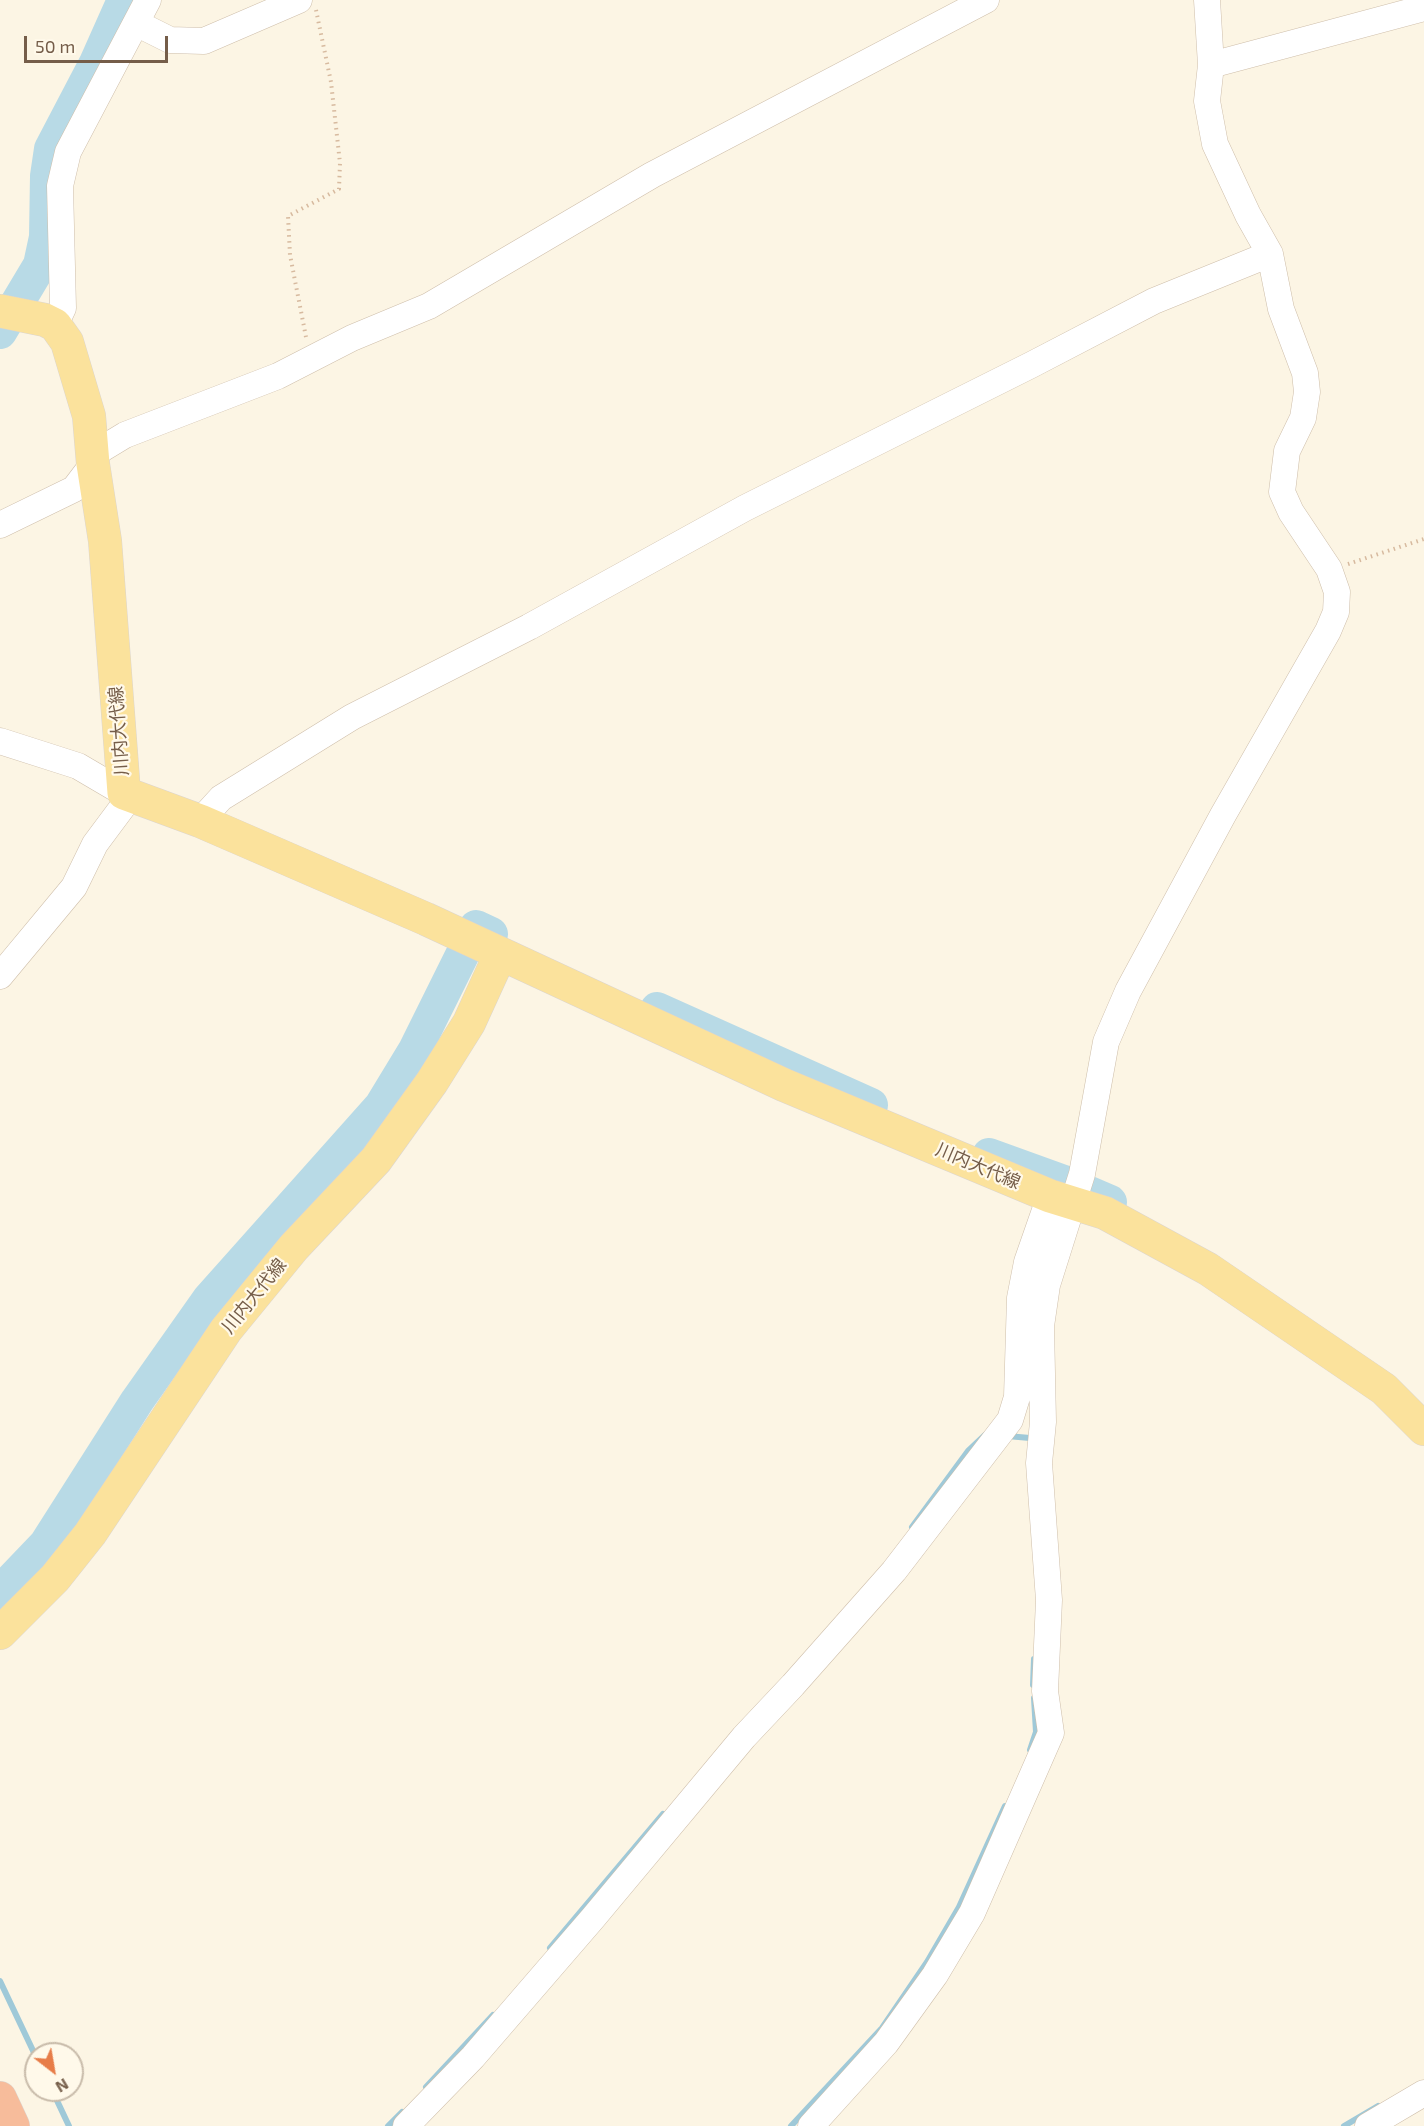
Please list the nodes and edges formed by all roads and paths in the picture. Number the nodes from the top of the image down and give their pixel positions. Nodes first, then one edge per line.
1 (148, 0) edge
2 (300, 0) edge
3 (314, 0) edge
4 (986, 0) edge
5 (1207, 0) edge
6 (1424, 8) edge
7 (136, 22) junction
8 (1210, 65) junction
9 (1255, 259) junction
10 (26, 318) edge
11 (310, 358) junction
12 (92, 460) junction
13 (0, 525) edge
14 (1424, 539) edge
15 (1329, 570) junction
16 (0, 741) edge
17 (127, 795) junction
18 (208, 812) junction
19 (501, 955) junction
20 (0, 976) edge
21 (1067, 1194) junction
22 (1424, 1429) edge
23 (0, 1633) edge
24 (1424, 2094) edge
25 (0, 2098) edge
26 (13, 2126) edge
27 (406, 2126) edge
28 (811, 2126) edge
29 (1368, 2126) edge

1 - 7 street
2 - 7 street
3 - 11 path
4 - 11 street
5 - 8 street
6 - 8 street
7 - 10 street
8 - 9 street
9 - 15 street
9 - 18 street
10 - 12 main road, 川内大代線
11 - 12 street
12 - 13 street
12 - 17 main road, 川内大代線
14 - 15 path
15 - 21 street
16 - 17 street
17 - 18 main road, 川内大代線
17 - 20 street
18 - 19 main road, 川内大代線
19 - 21 main road, 川内大代線
19 - 23 main road, 川内大代線
21 - 22 main road, 川内大代線
21 - 27 street
21 - 28 street
24 - 29 street
25 - 26 highway

